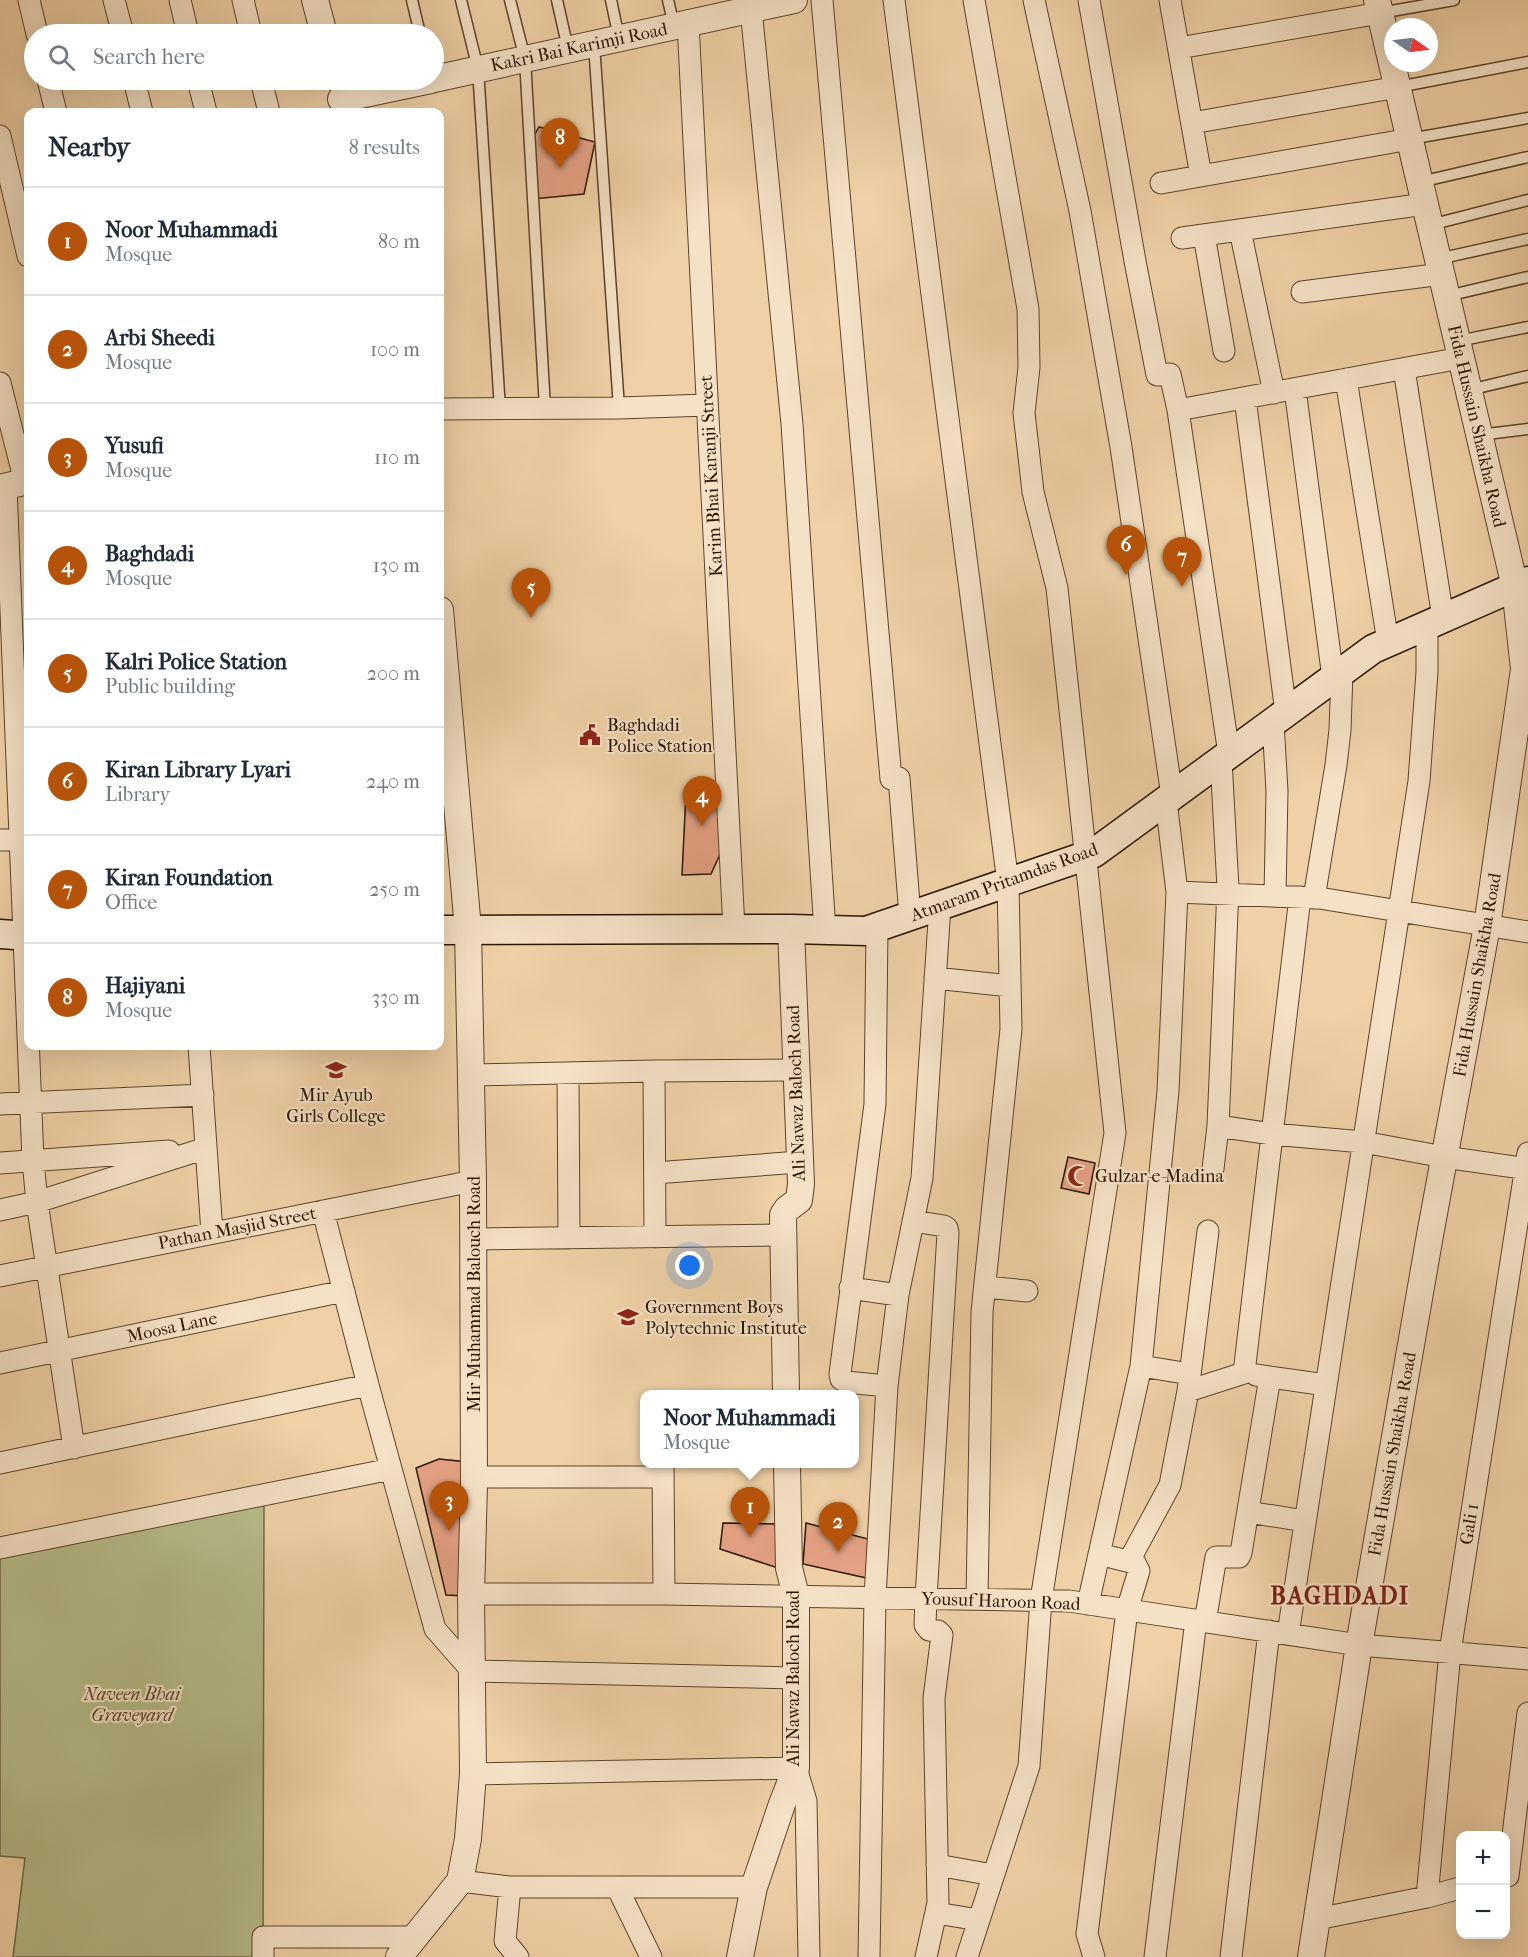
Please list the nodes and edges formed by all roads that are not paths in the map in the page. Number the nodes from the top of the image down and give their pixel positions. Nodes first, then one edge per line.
1 (29, 0) edge
2 (114, 0) edge
3 (180, 0) edge
4 (243, 0) edge
5 (315, 0) edge
6 (412, 0) edge
7 (460, 0) edge
8 (510, 0) edge
9 (556, 0) edge
10 (610, 0) edge
11 (668, 0) edge
12 (790, 0) edge
13 (822, 0) edge
14 (894, 0) edge
15 (974, 0) edge
16 (1034, 0) edge
17 (1089, 0) edge
18 (1170, 0) edge
19 (1454, 0) edge
20 (750, 5) edge
21 (1378, 6) edge
22 (35, 24) edge
23 (120, 24) edge
24 (186, 24) edge
25 (249, 24) edge
26 (321, 24) edge
27 (418, 24) edge
28 (681, 25) junction
29 (619, 38) junction
30 (594, 44) junction
31 (1179, 48) junction
32 (568, 50) junction
33 (525, 59) junction
34 (1528, 62) edge
35 (478, 69) junction
36 (444, 76) edge
37 (1398, 87) junction
38 (50, 90) edge
39 (136, 90) edge
40 (200, 90) edge
41 (264, 90) edge
42 (376, 90) edge
43 (340, 97) edge
44 (55, 108) edge
45 (141, 108) edge
46 (205, 108) edge
47 (268, 108) edge
48 (1528, 118) edge
49 (1192, 123) junction
50 (0, 136) edge
51 (1410, 139) junction
52 (1528, 157) edge
53 (1201, 176) junction
54 (1161, 183) dead end
55 (1528, 200) edge
56 (1425, 204) junction
57 (23, 213) edge
58 (1240, 230) junction
59 (1204, 235) junction
60 (1182, 238) dead end
61 (1528, 239) edge
62 (1442, 276) junction
63 (1528, 277) edge
64 (1302, 292) dead end
65 (1528, 327) edge
66 (1459, 350) junction
67 (1224, 351) dead end
68 (1404, 369) junction
69 (1528, 376) edge
70 (1346, 379) junction
71 (0, 383) edge
72 (1295, 389) junction
73 (1469, 390) junction
74 (1274, 393) junction
75 (1245, 398) junction
76 (707, 405) junction
77 (545, 408) junction
78 (619, 408) junction
79 (444, 409) edge
80 (500, 409) junction
81 (1178, 410) junction
82 (1528, 429) edge
83 (1479, 435) junction
84 (15, 484) edge
85 (1521, 584) edge
86 (13, 619) edge
87 (1435, 622) junction
88 (1388, 642) junction
89 (1337, 675) junction
90 (14, 693) edge
91 (444, 714) edge
92 (1279, 718) junction
93 (445, 740) edge
94 (1225, 757) junction
95 (8, 763) edge
96 (1169, 799) junction
97 (23, 806) edge
98 (10, 840) edge
99 (1086, 856) junction
100 (1008, 883) junction
101 (1177, 892) junction
102 (1228, 894) junction
103 (1275, 896) junction
104 (1307, 897) junction
105 (940, 906) junction
106 (1399, 911) junction
107 (910, 916) junction
108 (1487, 926) junction
109 (877, 928) junction
110 (468, 929) junction
111 (734, 929) junction
112 (791, 929) junction
113 (444, 930) edge
114 (825, 931) junction
115 (1528, 932) edge
116 (17, 935) edge
117 (935, 978) junction
118 (1010, 986) junction
119 (24, 1025) edge
120 (26, 1050) edge
121 (199, 1050) edge
122 (796, 1070) junction
123 (654, 1071) junction
124 (568, 1073) junction
125 (471, 1075) junction
126 (203, 1095) junction
127 (30, 1103) junction
128 (0, 1104) edge
129 (1218, 1126) junction
130 (1272, 1134) junction
131 (1364, 1142) junction
132 (206, 1148) junction
133 (1444, 1158) junction
134 (33, 1161) junction
135 (799, 1162) junction
136 (0, 1163) edge
137 (1527, 1163) edge
138 (1213, 1169) dead end
139 (655, 1173) junction
140 (473, 1181) junction
141 (37, 1202) junction
142 (0, 1210) edge
143 (323, 1211) junction
144 (913, 1221) junction
145 (1208, 1231) dead end
146 (212, 1233) junction
147 (783, 1235) junction
148 (655, 1237) junction
149 (569, 1238) junction
150 (474, 1239) junction
151 (47, 1266) junction
152 (0, 1276) edge
153 (985, 1287) junction
154 (850, 1288) junction
155 (344, 1291) junction
156 (1027, 1291) dead end
157 (898, 1295) junction
158 (59, 1350) junction
159 (0, 1363) edge
160 (1141, 1366) junction
161 (1244, 1373) junction
162 (1270, 1377) junction
163 (1189, 1382) junction
164 (1326, 1384) junction
165 (369, 1385) junction
166 (887, 1386) junction
167 (786, 1390) edge
168 (74, 1448) junction
169 (0, 1463) edge
170 (787, 1468) edge
171 (392, 1469) junction
172 (663, 1470) edge
173 (474, 1477) junction
174 (1248, 1512) junction
175 (1305, 1521) junction
176 (0, 1548) edge
177 (1099, 1554) junction
178 (1129, 1561) junction
179 (471, 1594) junction
180 (664, 1594) junction
181 (796, 1596) junction
182 (875, 1597) junction
183 (926, 1598) junction
184 (977, 1599) junction
185 (1041, 1600) junction
186 (1088, 1604) junction
187 (1127, 1610) junction
188 (1201, 1621) junction
189 (1278, 1633) junction
190 (1359, 1645) junction
191 (1450, 1652) junction
192 (1528, 1659) edge
193 (472, 1671) junction
194 (797, 1678) junction
195 (1528, 1713) edge
196 (796, 1768) junction
197 (473, 1774) junction
198 (937, 1865) junction
199 (993, 1875) junction
200 (1514, 1877) edge
201 (460, 1881) junction
202 (510, 1887) junction
203 (617, 1887) junction
204 (754, 1887) junction
205 (1456, 1889) edge
206 (1427, 1897) junction
207 (936, 1913) junction
208 (1317, 1919) junction
209 (979, 1920) junction
210 (415, 1937) junction
211 (263, 1957) edge
212 (399, 1957) edge
213 (518, 1957) edge
214 (651, 1957) edge
215 (740, 1957) edge
216 (809, 1957) edge
217 (869, 1957) edge
218 (926, 1957) edge
219 (967, 1957) edge
220 (1095, 1957) edge
221 (1155, 1957) edge
222 (1231, 1957) edge
223 (1311, 1957) edge

1 - 22 street
2 - 23 street
3 - 24 street
4 - 25 street
5 - 26 street
6 - 27 lane
7 - 35 lane
8 - 33 lane
9 - 32 lane
10 - 29 lane
11 - 28 lane
12 - 20 street, Kakri Bai Karimji Road
13 - 107 street
14 - 100 street
15 - 99 street
16 - 96 street
17 - 81 street
18 - 31 street
19 - 21 lane
20 - 28 street, Kakri Bai Karimji Road
20 - 114 street
21 - 31 street
21 - 37 street, Fida Hussain Shaikha Road
28 - 29 street, Kakri Bai Karimji Road
28 - 76 street, Karim Bhai Karanji Street
29 - 30 street, Kakri Bai Karimji Road
30 - 32 street, Kakri Bai Karimji Road
30 - 78 lane
31 - 49 street
32 - 33 street, Kakri Bai Karimji Road
33 - 35 street, Kakri Bai Karimji Road
33 - 77 lane
34 - 37 lane
35 - 36 street, Kakri Bai Karimji Road
35 - 80 lane
37 - 49 street
37 - 51 street, Fida Hussain Shaikha Road
38 - 44 street
39 - 45 street
40 - 46 street
41 - 47 street
42 - 43 street, Kakri Bai Karimji Road
48 - 51 lane
49 - 53 street
50 - 57 street
51 - 53 street
51 - 56 street, Fida Hussain Shaikha Road
52 - 56 lane
53 - 54 street
55 - 56 lane
56 - 58 street
56 - 62 street, Fida Hussain Shaikha Road
58 - 59 street
58 - 74 street
59 - 60 street
59 - 67 street
61 - 62 lane
62 - 63 lane
62 - 64 street
62 - 66 street, Fida Hussain Shaikha Road
65 - 66 lane
66 - 68 street
66 - 73 street, Fida Hussain Shaikha Road
68 - 70 street
68 - 87 street
69 - 73 lane
70 - 72 street
70 - 88 street
71 - 84 street
72 - 74 street
72 - 89 street
73 - 83 street, Fida Hussain Shaikha Road
74 - 75 street
75 - 81 street
75 - 92 street
76 - 78 street
76 - 111 street, Karim Bhai Karanji Street
77 - 78 street
77 - 80 street
79 - 80 street
81 - 94 street
82 - 83 lane
83 - 85 street, Fida Hussain Shaikha Road
84 - 86 street
85 - 87 main road, Atmaram Pritamdas Road
85 - 108 street, Fida Hussain Shaikha Road
86 - 90 street
87 - 88 main road, Atmaram Pritamdas Road
87 - 106 street
88 - 89 main road, Atmaram Pritamdas Road
89 - 92 main road, Atmaram Pritamdas Road
89 - 104 street
90 - 95 street
91 - 93 street, Mir Muhammad Balouch Road
92 - 94 main road, Atmaram Pritamdas Road
92 - 103 street
93 - 110 street, Mir Muhammad Balouch Road
94 - 96 main road, Atmaram Pritamdas Road
94 - 102 street
95 - 97 street
96 - 99 main road, Atmaram Pritamdas Road
96 - 101 street
97 - 98 street
98 - 116 street
99 - 100 main road, Atmaram Pritamdas Road
99 - 185 street
100 - 105 main road, Atmaram Pritamdas Road
100 - 118 street
101 - 102 street
101 - 160 street
102 - 103 street
102 - 129 street
103 - 104 street
104 - 106 street
104 - 130 street
105 - 107 main road, Atmaram Pritamdas Road
105 - 117 street
106 - 108 street
106 - 131 street
107 - 109 main road, Atmaram Pritamdas Road
108 - 115 street
108 - 133 street, Fida Hussain Shaikha Road
109 - 114 main road, Atmaram Pritamdas Road
109 - 154 street
110 - 111 main road, Atmaram Pritamdas Road
110 - 113 main road, Atmaram Pritamdas Road
110 - 125 street, Mir Muhammad Balouch Road
111 - 112 main road, Atmaram Pritamdas Road
112 - 114 main road, Atmaram Pritamdas Road
112 - 122 street, Ali Nawaz Baloch Road
116 - 119 street
117 - 118 street
117 - 144 street
118 - 153 street
120 - 127 street
121 - 126 street
122 - 123 street
122 - 135 street, Ali Nawaz Baloch Road
123 - 124 street
123 - 139 street
124 - 125 street
124 - 149 street
125 - 140 street, Mir Muhammad Balouch Road
126 - 127 street
126 - 132 street
127 - 128 street
127 - 134 street
129 - 130 street
129 - 138 street
130 - 131 street
130 - 161 street
131 - 133 street
131 - 164 street
132 - 134 street
132 - 141 street
132 - 146 street
133 - 137 street
133 - 190 street, Fida Hussain Shaikha Road
134 - 136 street
134 - 141 street
135 - 139 street
135 - 147 street, Ali Nawaz Baloch Road
137 - 191 street, Gali 1
139 - 148 street
140 - 143 street, Pathan Masjid Street
140 - 150 street, Mir Muhammad Balouch Road
141 - 142 street
141 - 151 street
143 - 146 street, Pathan Masjid Street
143 - 155 street
144 - 157 street
144 - 183 street
145 - 163 street
146 - 151 street, Pathan Masjid Street
147 - 148 street
147 - 167 street, Ali Nawaz Baloch Road
148 - 149 street
149 - 150 street
150 - 173 street, Mir Muhammad Balouch Road
151 - 152 street, Pathan Masjid Street
151 - 158 street
153 - 156 street
153 - 184 street
154 - 157 street
154 - 166 street
155 - 158 street, Moosa Lane
155 - 165 street
157 - 166 street
158 - 159 street, Moosa Lane
158 - 168 street
160 - 163 street
160 - 177 street
161 - 162 street
161 - 163 street
162 - 164 street
162 - 174 street
163 - 178 street
164 - 175 street
165 - 168 street
165 - 171 street
166 - 182 street
168 - 169 street
170 - 181 street, Ali Nawaz Baloch Road
171 - 176 street
171 - 193 street
172 - 173 street
172 - 180 street
173 - 179 street, Mir Muhammad Balouch Road
174 - 175 street
174 - 188 street
175 - 189 street
177 - 178 street
177 - 186 street
178 - 187 street
179 - 180 street, Yousuf Haroon Road
179 - 193 street, Mir Muhammad Balouch Road
180 - 181 street, Yousuf Haroon Road
181 - 182 street, Yousuf Haroon Road
181 - 194 street, Ali Nawaz Baloch Road
182 - 183 street, Yousuf Haroon Road
182 - 217 street
183 - 184 street, Yousuf Haroon Road
183 - 198 street
184 - 185 street, Yousuf Haroon Road
185 - 186 street, Yousuf Haroon Road
185 - 199 street
186 - 187 street, Yousuf Haroon Road
187 - 188 street, Yousuf Haroon Road
187 - 220 street
188 - 189 street, Yousuf Haroon Road
188 - 221 street
189 - 190 street, Yousuf Haroon Road
189 - 222 street
190 - 191 street, Yousuf Haroon Road
190 - 208 street, Fida Hussain Shaikha Road
191 - 192 street, Yousuf Haroon Road
191 - 206 street, Gali 1
193 - 194 street
193 - 197 street, Mir Muhammad Balouch Road
194 - 196 street, Ali Nawaz Baloch Road
195 - 200 street
196 - 197 street
196 - 204 street, Ali Nawaz Baloch Road
196 - 216 street
197 - 201 street, Mir Muhammad Balouch Road
198 - 199 street
198 - 207 street
199 - 209 street
201 - 202 street
201 - 210 street, Mir Muhammad Balouch Road
202 - 203 street
202 - 213 street
203 - 204 street
203 - 214 street
204 - 215 street, Ali Nawaz Baloch Road
205 - 206 street
206 - 208 street
207 - 209 street
207 - 218 street
208 - 223 street, Fida Hussain Shaikha Road
209 - 219 street
210 - 211 street
210 - 212 street, Mir Muhammad Balouch Road

